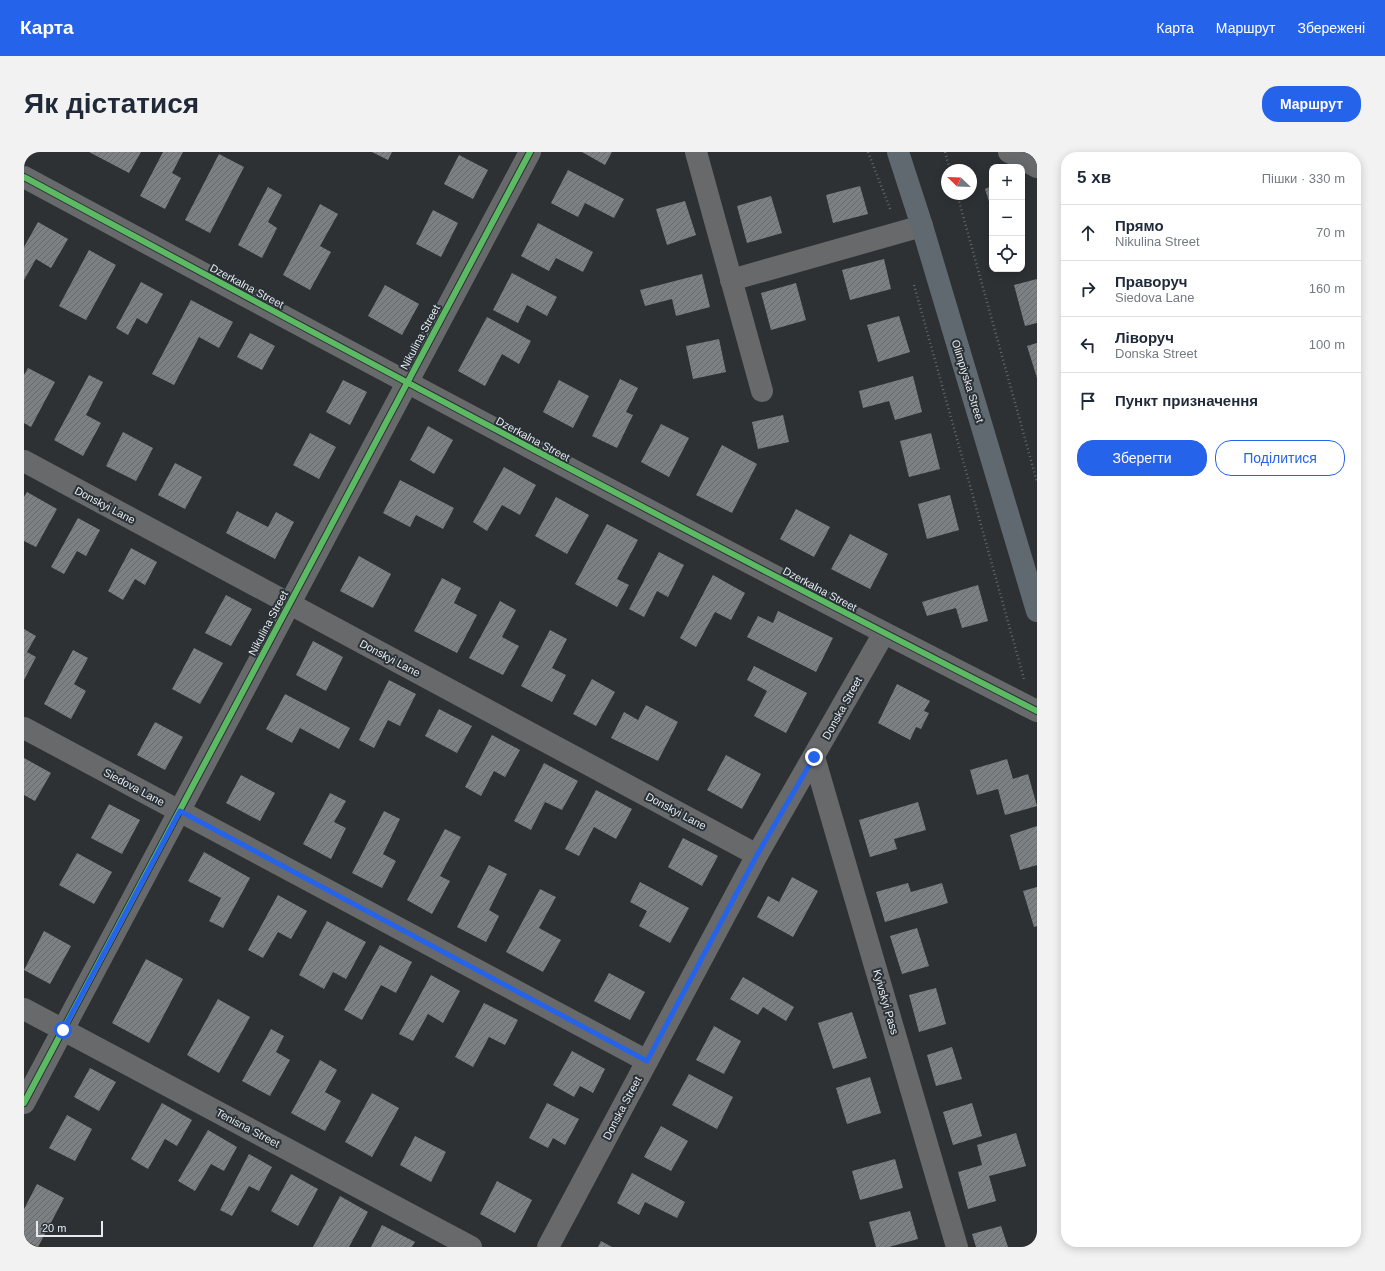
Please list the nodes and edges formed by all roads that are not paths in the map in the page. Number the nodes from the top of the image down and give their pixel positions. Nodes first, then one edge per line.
1 (696, 152) edge
2 (898, 152) edge
3 (1008, 152) edge
4 (524, 154) edge
5 (1037, 167) edge
6 (24, 177) edge
7 (922, 226) junction
8 (731, 280) junction
9 (407, 384) junction
10 (762, 391) dead end
11 (24, 461) edge
12 (290, 604) junction
13 (1037, 611) edge
14 (884, 633) junction
15 (1034, 710) edge
16 (24, 728) edge
17 (814, 757) junction
18 (180, 811) junction
19 (757, 855) junction
20 (24, 1009) edge
21 (63, 1030) junction
22 (647, 1061) junction
23 (24, 1103) edge
24 (471, 1247) edge
25 (548, 1247) edge
26 (957, 1247) edge

1 - 8 street
2 - 7 main road, Olimpiyska Street
3 - 5 street
4 - 9 street, Nikulina Street
6 - 9 street, Dzerkalna Street
7 - 8 street
7 - 13 main road, Olimpiyska Street
8 - 10 street
9 - 12 street, Nikulina Street
9 - 14 street, Dzerkalna Street
11 - 12 street, Donskyi Lane
12 - 18 street, Nikulina Street
12 - 19 street, Donskyi Lane
14 - 15 street, Dzerkalna Street
14 - 17 street, Donska Street
16 - 18 street, Siedova Lane
17 - 19 street, Donska Street
17 - 26 street, Kyivskyi Pass
18 - 21 street, Nikulina Street
18 - 22 street, Siedova Lane
19 - 22 street, Donska Street
20 - 21 street, Tenisna Street
21 - 23 street, Nikulina Street
21 - 24 street, Tenisna Street
22 - 25 street, Donska Street

